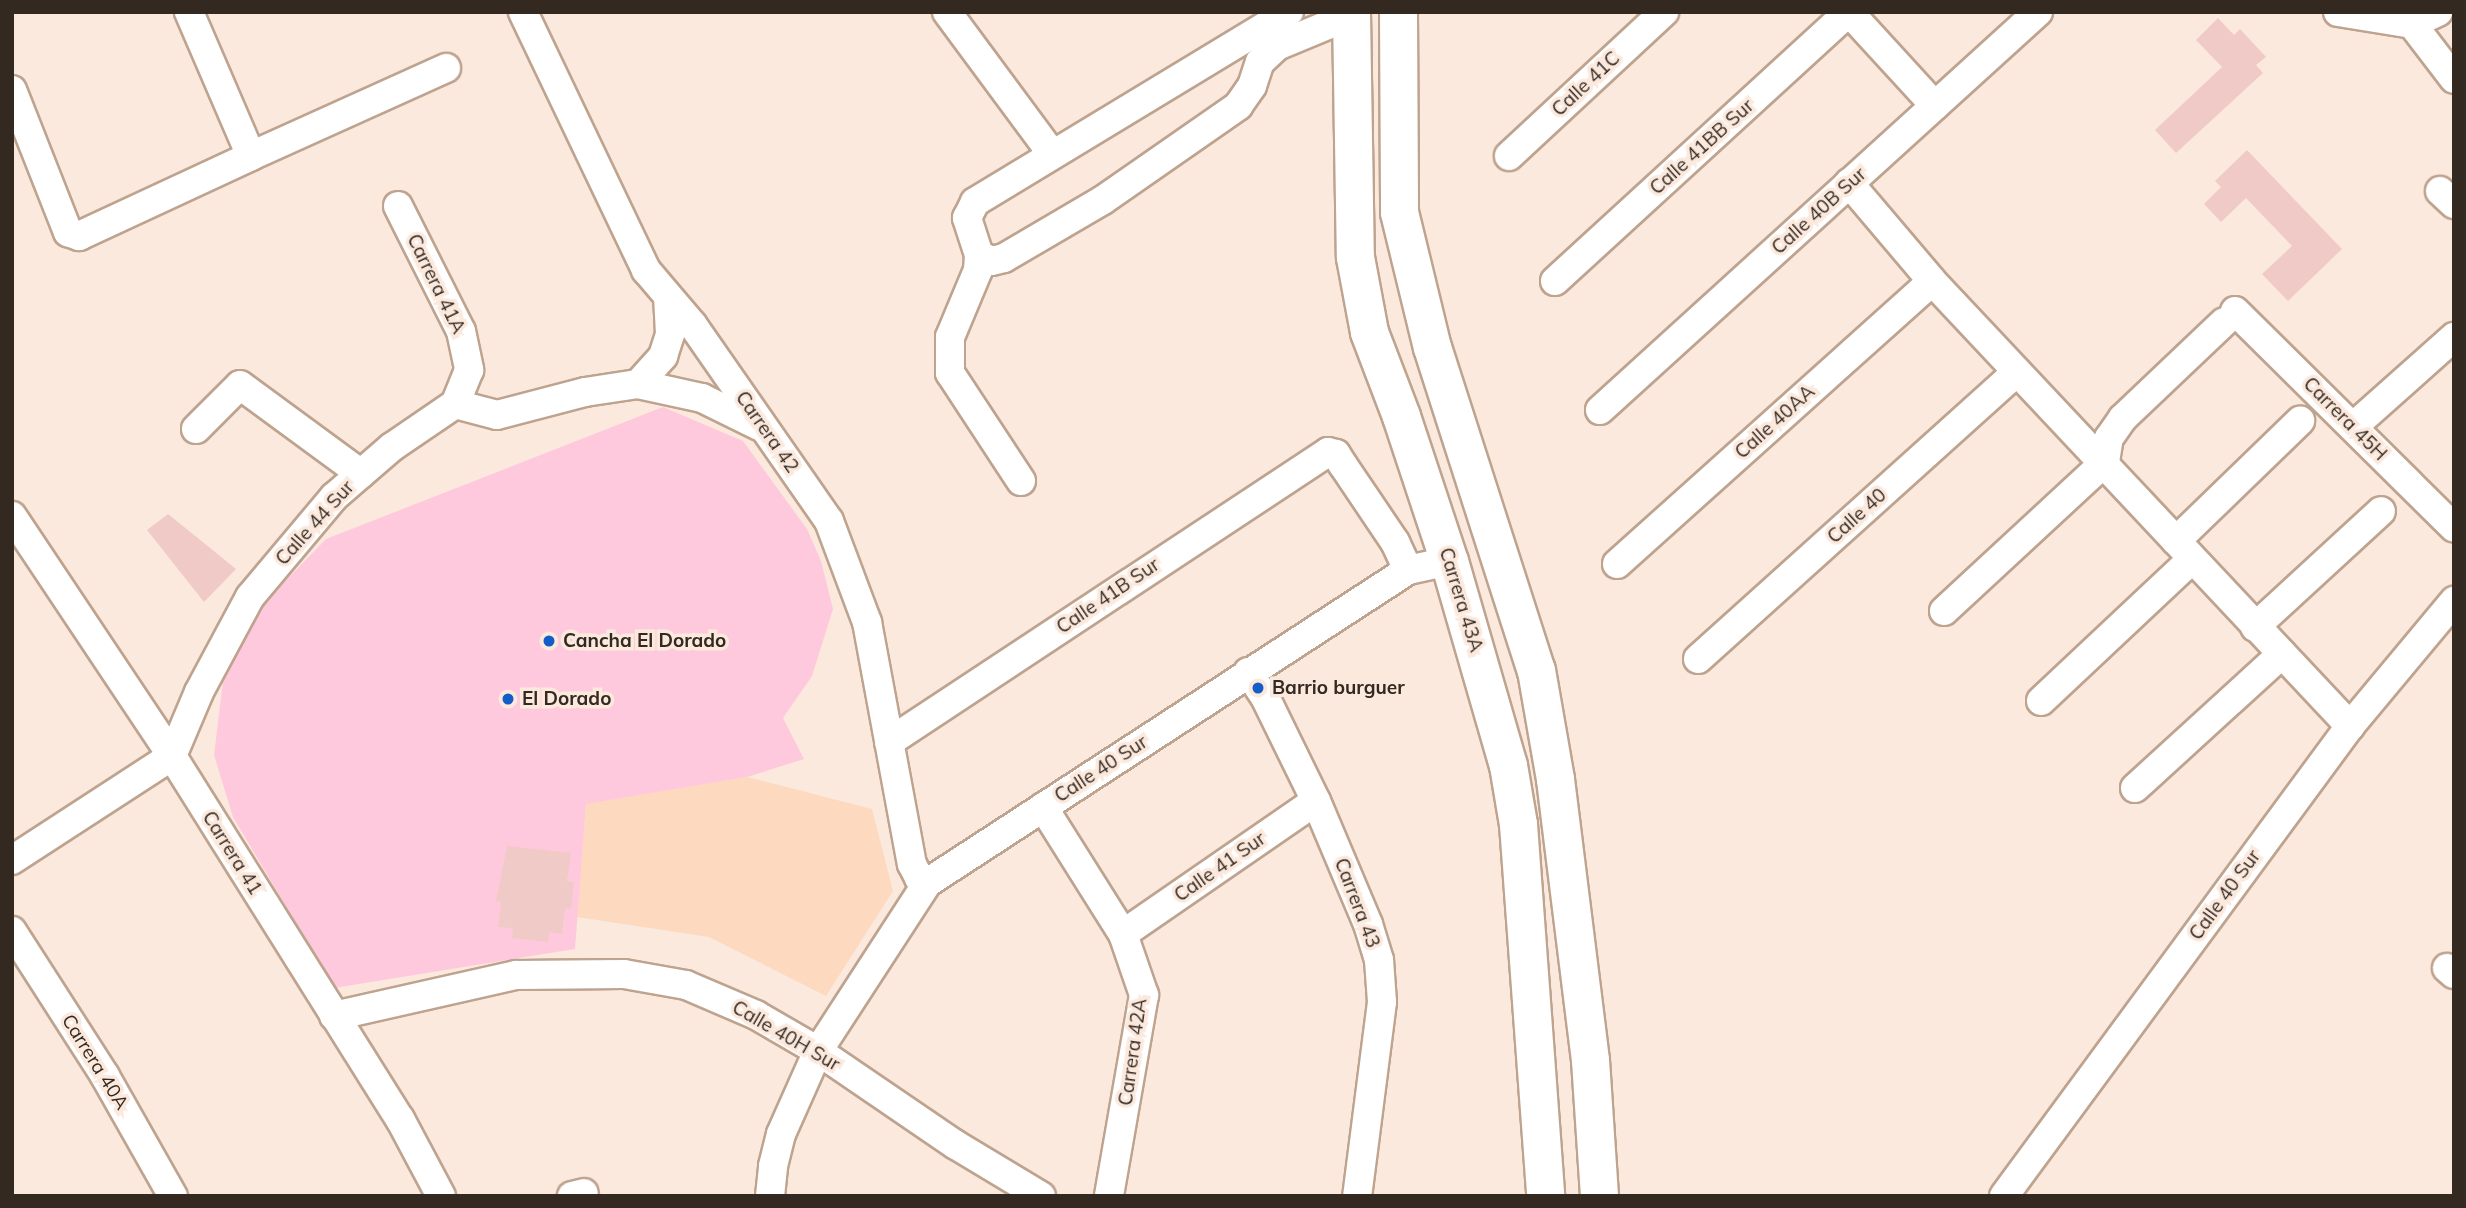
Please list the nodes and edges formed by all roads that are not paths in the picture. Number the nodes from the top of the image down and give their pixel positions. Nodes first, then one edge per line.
1 (189, 12) edge
2 (523, 12) edge
3 (947, 12) edge
4 (1289, 12) edge
5 (1398, 12) edge
6 (1664, 12) edge
7 (1849, 12) edge
8 (2038, 12) edge
9 (2338, 12) edge
10 (2438, 12) edge
11 (1352, 13) edge
12 (2412, 24) junction
13 (446, 68) dead end
14 (2454, 79) edge
15 (12, 90) edge
16 (1935, 106) junction
17 (1052, 154) junction
18 (251, 156) junction
19 (1509, 156) dead end
20 (1849, 183) junction
21 (398, 206) dead end
22 (979, 255) junction
23 (1555, 281) dead end
24 (1932, 281) junction
25 (668, 297) junction
26 (2454, 337) edge
27 (2017, 372) junction
28 (638, 384) junction
29 (455, 404) junction
30 (1600, 410) dead end
31 (2300, 421) dead end
32 (2354, 426) junction
33 (196, 429) dead end
34 (765, 429) junction
35 (2105, 462) junction
36 (361, 474) junction
37 (1021, 481) dead end
38 (2381, 511) dead end
39 (12, 516) edge
40 (2454, 528) edge
41 (2184, 550) junction
42 (1449, 561) junction
43 (1617, 564) dead end
44 (1408, 570) junction
45 (2454, 601) edge
46 (1944, 611) dead end
47 (2255, 627) junction
48 (2282, 654) junction
49 (1698, 659) dead end
50 (1248, 672) junction
51 (2041, 701) dead end
52 (2350, 726) junction
53 (889, 742) junction
54 (172, 756) junction
55 (2135, 788) dead end
56 (1316, 801) junction
57 (1042, 807) junction
58 (12, 860) edge
59 (927, 883) junction
60 (12, 932) edge
61 (1123, 934) junction
62 (334, 1016) junction
63 (818, 1051) junction
64 (173, 1196) edge
65 (441, 1196) edge
66 (770, 1196) edge
67 (1041, 1196) edge
68 (1109, 1196) edge
69 (1357, 1196) edge
70 (1545, 1196) edge
71 (1599, 1196) edge
72 (2004, 1196) edge

1 - 18 street
2 - 25 street, Carrera 42
3 - 17 street
4 - 17 street
5 - 71 main road
6 - 19 street, Calle 41C
7 - 16 street
7 - 23 street, Calle 41BB Sur
8 - 16 street, Calle 40B Sur
9 - 12 street
10 - 12 street
11 - 22 street
11 - 42 main road, Carrera 43A
12 - 14 street
13 - 18 street
15 - 18 street
16 - 20 street, Calle 40B Sur
17 - 22 street
20 - 24 street
20 - 30 street, Calle 40B Sur
21 - 29 street, Carrera 41A
22 - 37 street
24 - 27 street
24 - 43 street, Calle 40AA
25 - 28 street
25 - 34 street, Carrera 42
26 - 32 street
27 - 35 street
27 - 49 street, Calle 40
28 - 29 street
28 - 34 street
29 - 36 street, Calle 44 Sur
31 - 41 street
32 - 35 street, Carrera 45H
32 - 40 street, Carrera 45H
33 - 36 street
34 - 53 street, Carrera 42
35 - 41 street
35 - 46 street
36 - 54 street, Calle 44 Sur
38 - 47 street
39 - 54 street, Carrera 41
41 - 47 street
41 - 51 street
42 - 44 street, Calle 40 Sur
42 - 70 main road, Carrera 43A
44 - 50 street, Calle 40 Sur
44 - 53 street, Calle 41B Sur
45 - 52 street, Calle 40 Sur
47 - 48 street
48 - 52 street
48 - 55 street
50 - 56 street, Carrera 43
50 - 57 street, Calle 40 Sur
52 - 72 street, Calle 40 Sur
53 - 59 street, Carrera 42
54 - 58 street
54 - 62 street, Carrera 41
56 - 61 street, Calle 41 Sur
56 - 69 street, Carrera 43
57 - 59 street, Calle 40 Sur
57 - 61 street, Carrera 42A
59 - 63 street, Calle 40 Sur
60 - 64 street, Carrera 40A
61 - 68 street, Carrera 42A
62 - 63 street, Calle 40H Sur
62 - 65 street, Carrera 41
63 - 66 street
63 - 67 street, Calle 40H Sur

